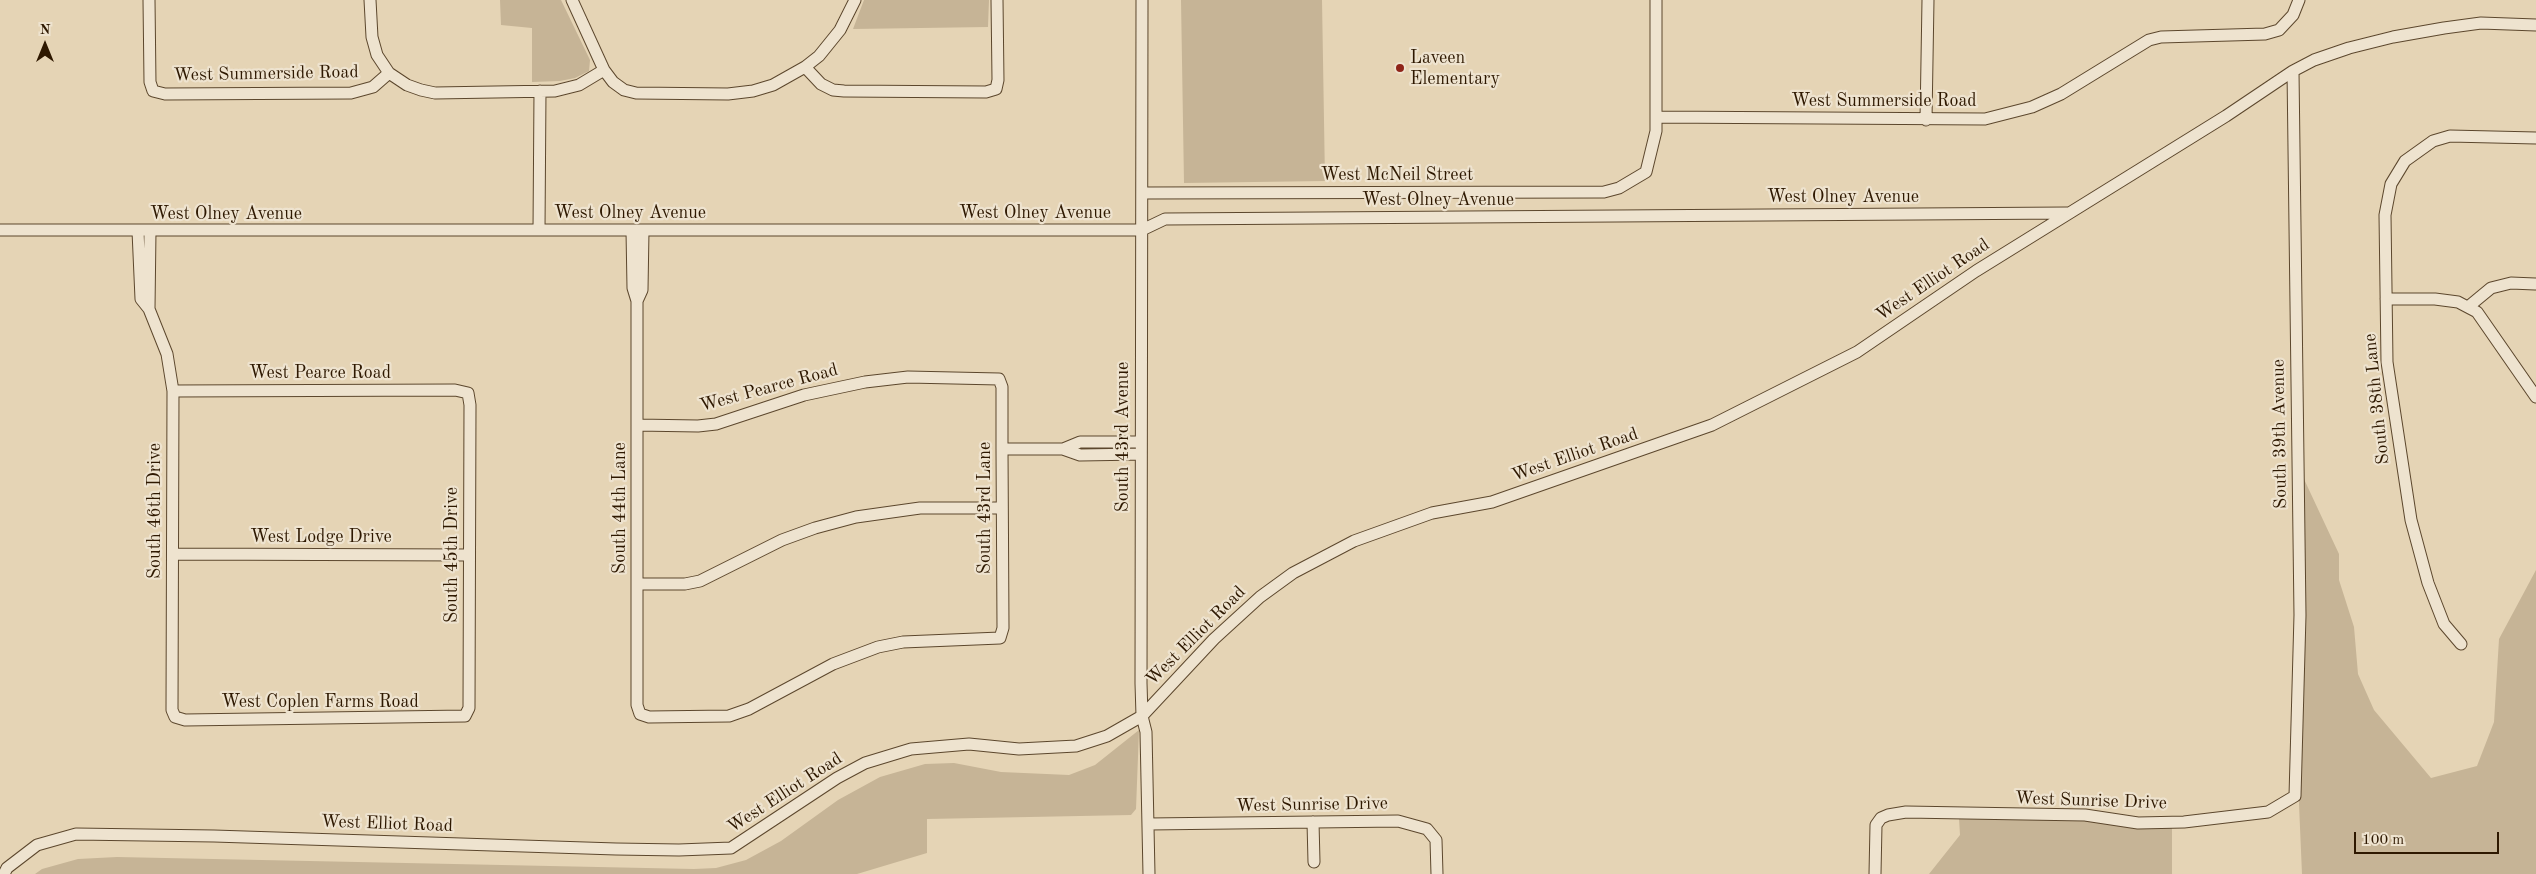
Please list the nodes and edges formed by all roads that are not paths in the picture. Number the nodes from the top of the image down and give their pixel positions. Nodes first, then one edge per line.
1 (149, 0) edge
2 (370, 0) edge
3 (572, 0) edge
4 (855, 0) edge
5 (997, 0) edge
6 (1142, 0) edge
7 (1656, 0) edge
8 (1928, 0) edge
9 (2299, 0) edge
10 (2536, 25) edge
11 (805, 67) junction
12 (604, 70) junction
13 (2293, 71) junction
14 (389, 73) junction
15 (540, 91) junction
16 (1656, 117) junction
17 (1926, 120) junction
18 (2536, 138) edge
19 (1143, 193) junction
20 (2069, 213) junction
21 (0, 230) edge
22 (540, 230) junction
23 (1142, 230) junction
24 (144, 231) junction
25 (637, 231) junction
26 (2535, 284) edge
27 (2386, 299) junction
28 (2468, 307) junction
29 (999, 379) joint
30 (172, 391) junction
31 (468, 393) joint
32 (2536, 397) edge
33 (638, 425) junction
34 (1098, 442) junction
35 (1141, 442) junction
36 (1002, 449) junction
37 (1063, 449) junction
38 (1141, 454) junction
39 (1098, 456) junction
40 (1002, 508) junction
41 (173, 554) junction
42 (468, 555) junction
43 (637, 584) junction
44 (2461, 644) dead end
45 (640, 714) joint
46 (465, 716) joint
47 (1142, 716) junction
48 (175, 717) joint
49 (2295, 796) joint
50 (1313, 822) junction
51 (1149, 824) junction
52 (0, 857) edge
53 (1314, 862) dead end
54 (5, 871) edge
55 (1150, 874) edge
56 (1437, 874) edge
57 (1875, 874) edge

1 - 14 street, West Summerside Road
2 - 14 street
3 - 12 street
4 - 11 street
5 - 11 street
6 - 19 street, South 43rd Avenue
7 - 16 street
8 - 17 street
9 - 17 street, West Summerside Road
10 - 13 street, West Elliot Road
11 - 12 street
12 - 15 street
13 - 20 street, West Elliot Road
13 - 49 street, South 39th Avenue
14 - 15 street
15 - 22 street
16 - 17 street, West Summerside Road
16 - 19 street, West McNeil Street
18 - 27 street, South 38th Lane
19 - 23 street, South 43rd Avenue
20 - 23 street, West Olney Avenue
20 - 47 street, West Elliot Road
21 - 24 street, West Olney Avenue
22 - 24 street, West Olney Avenue
22 - 25 street, West Olney Avenue
23 - 25 street, West Olney Avenue
23 - 35 street, South 43rd Avenue
24 - 30 street, South 46th Drive
25 - 33 street, South 44th Lane
26 - 28 street
27 - 28 street
27 - 44 street, South 38th Lane
28 - 32 street
29 - 33 street, West Pearce Road
29 - 36 street, South 43rd Lane
30 - 31 street, West Pearce Road
30 - 41 street, South 46th Drive
31 - 42 street, South 45th Drive
33 - 43 street, South 44th Lane
34 - 35 street
34 - 37 street
34 - 39 street
35 - 38 street, South 43rd Avenue
36 - 37 street
36 - 40 street, South 43rd Lane
37 - 39 street
38 - 39 street
38 - 47 street, South 43rd Avenue
40 - 43 street
40 - 45 street, South 43rd Lane
41 - 42 street, West Lodge Drive
41 - 48 street, South 46th Drive
42 - 46 street, South 45th Drive
43 - 45 street, South 44th Lane
46 - 48 street, West Coplen Farms Road
47 - 51 street, South 43rd Avenue
47 - 54 street, West Elliot Road
49 - 57 street, West Sunrise Drive
50 - 51 street, West Sunrise Drive
50 - 53 street
50 - 56 street, West Sunrise Drive
51 - 55 street, South 43rd Avenue
52 - 54 street

